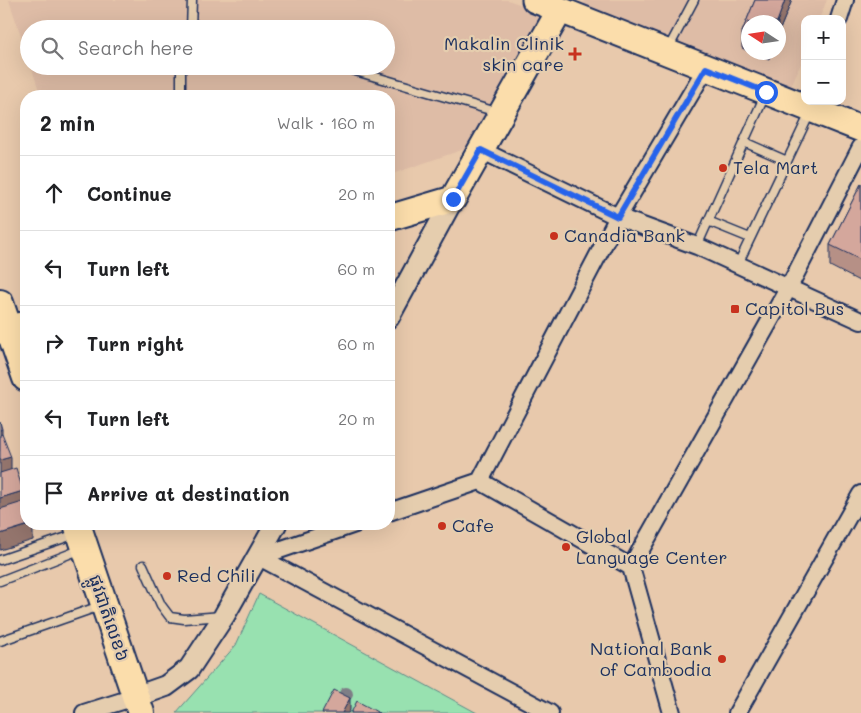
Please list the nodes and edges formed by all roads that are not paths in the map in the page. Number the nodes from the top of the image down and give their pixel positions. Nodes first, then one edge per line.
1 (192, 0) edge
2 (535, 0) edge
3 (694, 0) edge
4 (845, 0) edge
5 (562, 5) edge
6 (840, 15) edge
7 (192, 20) edge
8 (667, 52) junction
9 (706, 68) junction
10 (181, 75) edge
11 (369, 75) edge
12 (181, 90) edge
13 (766, 92) junction
14 (813, 106) edge
15 (501, 113) junction
16 (861, 130) edge
17 (744, 142) junction
18 (861, 147) edge
19 (481, 150) junction
20 (787, 161) junction
21 (453, 199) junction
22 (395, 216) edge
23 (618, 217) junction
24 (708, 221) junction
25 (750, 238) junction
26 (698, 246) junction
27 (738, 264) junction
28 (789, 287) junction
29 (0, 303) edge
30 (395, 306) edge
31 (861, 321) edge
32 (12, 328) edge
33 (20, 357) edge
34 (480, 481) junction
35 (859, 501) edge
36 (395, 510) edge
37 (273, 530) edge
38 (338, 530) edge
39 (80, 535) edge
40 (259, 557) junction
41 (0, 560) edge
42 (143, 565) dead end
43 (631, 567) junction
44 (0, 581) edge
45 (104, 605) junction
46 (224, 616) junction
47 (0, 642) edge
48 (138, 705) edge
49 (84, 713) edge
50 (550, 713) edge
51 (672, 713) edge
52 (737, 713) edge

1 - 7 lane
2 - 5 main road
3 - 8 lane
4 - 6 street
5 - 8 main road
5 - 15 main road
8 - 9 main road
9 - 13 main road
9 - 23 street
10 - 12 lane
11 - 15 lane
13 - 14 main road
13 - 17 lane
14 - 16 main road
14 - 20 lane
15 - 19 main road
17 - 20 lane
17 - 24 lane
18 - 28 street
19 - 21 main road
19 - 23 street
20 - 25 lane
21 - 22 main road
21 - 30 street
23 - 26 street
23 - 34 street
24 - 25 lane
24 - 26 lane
25 - 27 lane
26 - 27 street
27 - 28 street
28 - 31 street
28 - 43 street
29 - 32 highway
32 - 33 highway
34 - 36 street
34 - 43 street
35 - 52 street
37 - 40 street
38 - 40 street
39 - 41 lane
39 - 44 lane
39 - 45 highway, ផ្លូវជាតិលេខ៦
40 - 46 street
40 - 50 street
42 - 46 lane
43 - 51 street
45 - 47 lane
45 - 48 highway, ផ្លូវជាតិលេខ៦
46 - 48 street
48 - 49 street

